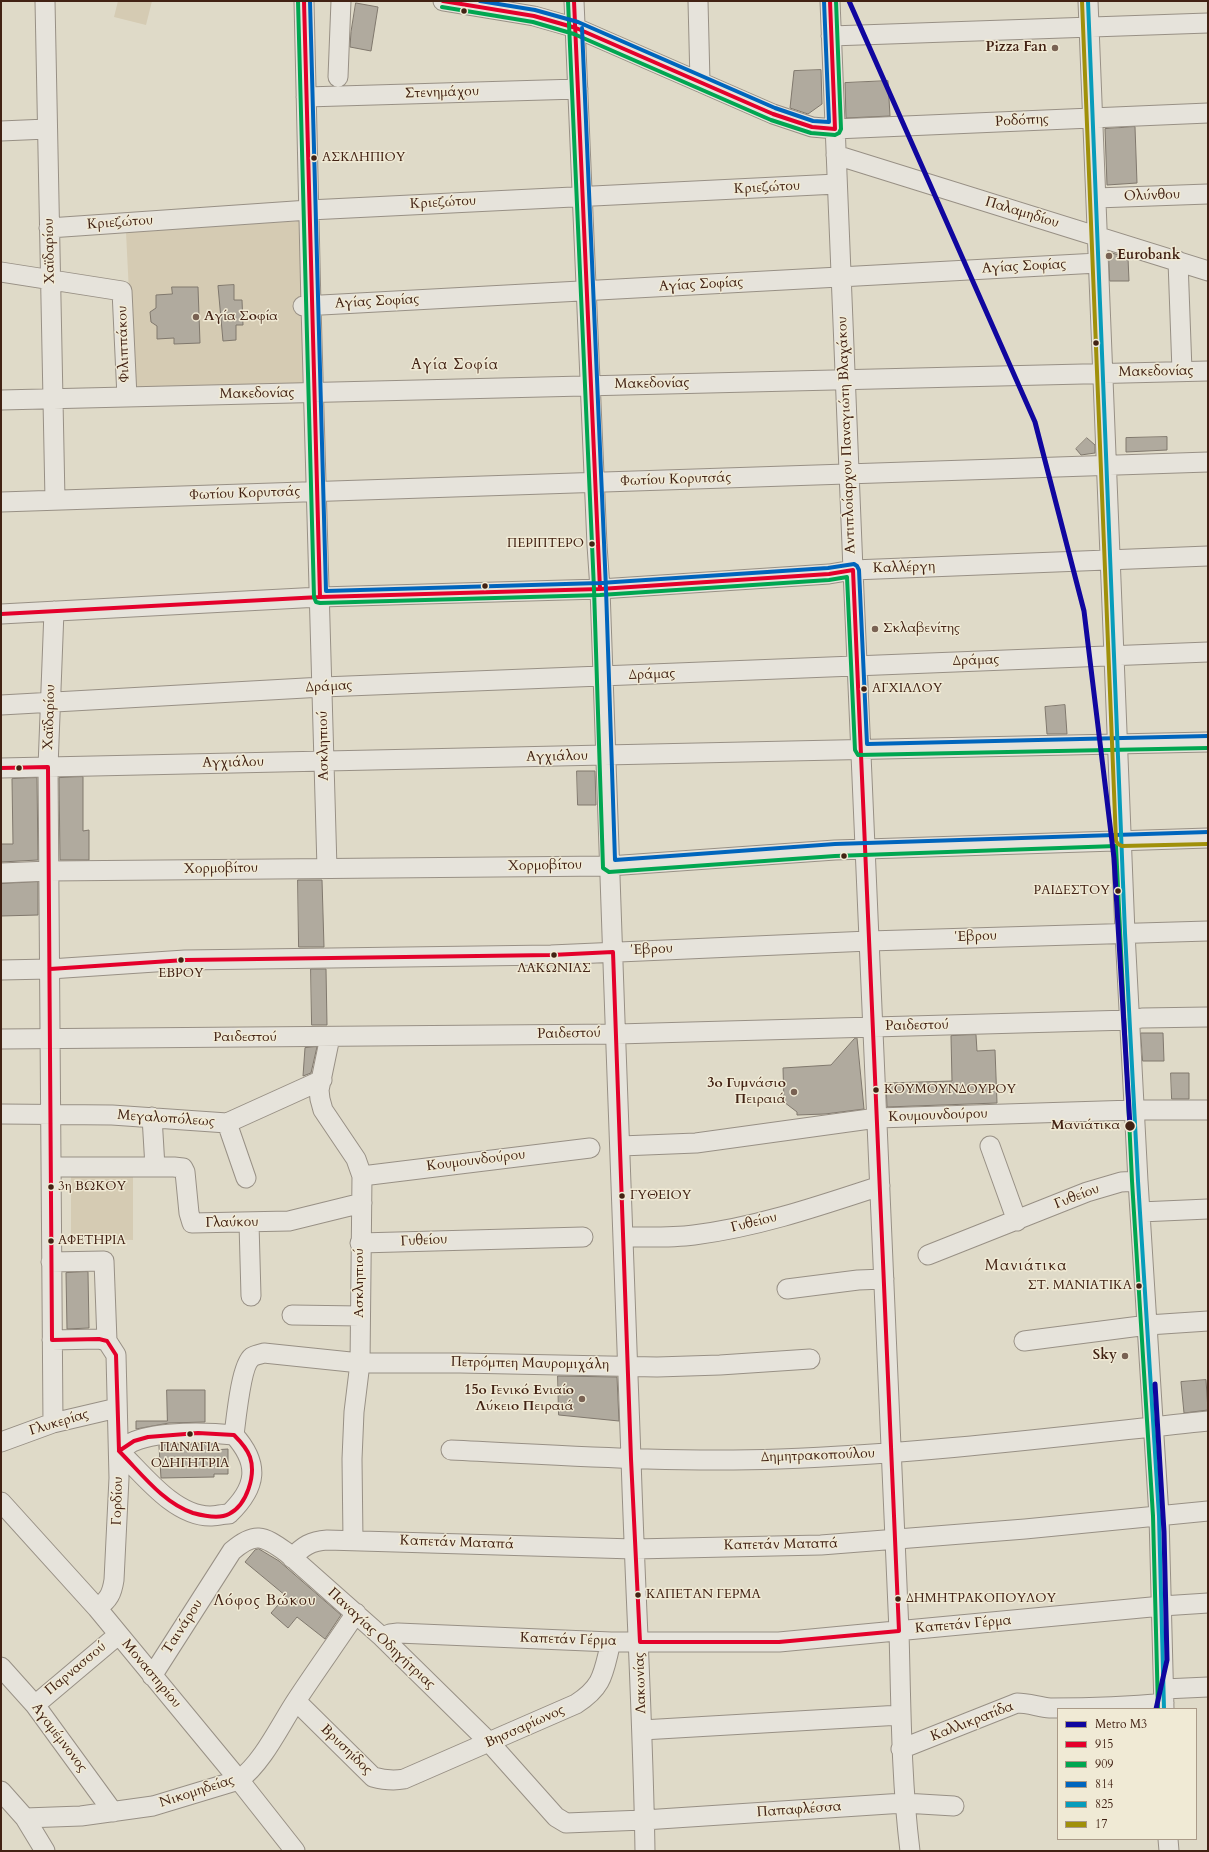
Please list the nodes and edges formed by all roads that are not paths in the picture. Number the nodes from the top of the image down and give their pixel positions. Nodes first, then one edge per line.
1 (45, 1) edge
2 (304, 1) edge
3 (341, 1) edge
4 (443, 1) edge
5 (574, 1) edge
6 (698, 1) edge
7 (830, 1) edge
8 (1088, 1) edge
9 (1208, 23) edge
10 (1089, 27) junction
11 (576, 28) junction
12 (831, 36) junction
13 (338, 76) dead end
14 (700, 82) junction
15 (578, 89) junction
16 (306, 98) junction
17 (1208, 113) edge
18 (1093, 118) junction
19 (47, 129) junction
20 (835, 129) junction
21 (1, 131) edge
22 (836, 155) junction
23 (837, 184) junction
24 (1208, 194) edge
25 (582, 196) junction
26 (1096, 198) junction
27 (309, 210) junction
28 (49, 228) junction
29 (1098, 236) junction
30 (1178, 261) junction
31 (1098, 263) junction
32 (1208, 271) edge
33 (1, 272) edge
34 (841, 277) junction
35 (50, 279) junction
36 (587, 291) junction
37 (307, 306) junction
38 (1182, 371) junction
39 (1208, 371) edge
40 (1103, 373) junction
41 (845, 380) junction
42 (591, 386) junction
43 (314, 393) junction
44 (126, 397) junction
45 (52, 399) junction
46 (1, 400) edge
47 (1208, 462) edge
48 (1107, 465) junction
49 (849, 474) junction
50 (594, 482) junction
51 (317, 491) junction
52 (54, 500) junction
53 (1, 502) edge
54 (1208, 556) edge
55 (1110, 560) junction
56 (853, 570) junction
57 (600, 589) junction
58 (320, 597) junction
59 (54, 611) junction
60 (1, 614) edge
61 (1208, 652) edge
62 (1114, 656) junction
63 (858, 666) junction
64 (603, 677) junction
65 (322, 687) junction
66 (51, 702) junction
67 (1, 705) edge
68 (1208, 742) edge
69 (1118, 744) junction
70 (861, 750) junction
71 (605, 756) junction
72 (324, 761) junction
73 (48, 767) junction
74 (1, 768) edge
75 (1208, 838) edge
76 (1122, 840) junction
77 (865, 849) junction
78 (609, 866) junction
79 (327, 868) junction
80 (49, 871) junction
81 (1, 873) edge
82 (1208, 931) edge
83 (1125, 933) junction
84 (869, 941) junction
85 (613, 952) junction
86 (50, 969) junction
87 (1, 970) edge
88 (1208, 1017) edge
89 (1130, 1020) junction
90 (873, 1027) junction
91 (616, 1034) junction
92 (330, 1037) junction
93 (51, 1038) junction
94 (1, 1039) edge
95 (322, 1080) junction
96 (1134, 1110) junction
97 (1208, 1110) edge
98 (1, 1114) edge
99 (51, 1114) junction
100 (152, 1117) junction
101 (877, 1118) junction
102 (227, 1123) junction
103 (621, 1146) junction
104 (990, 1146) dead end
105 (590, 1148) dead end
106 (52, 1167) junction
107 (155, 1167) junction
108 (362, 1176) junction
109 (246, 1178) dead end
110 (1138, 1181) junction
111 (880, 1186) junction
112 (362, 1203) junction
113 (1208, 1210) edge
114 (1140, 1212) junction
115 (1017, 1221) junction
116 (249, 1223) junction
117 (583, 1237) dead end
118 (624, 1237) junction
119 (360, 1243) junction
120 (928, 1255) dead end
121 (51, 1262) junction
122 (884, 1279) junction
123 (787, 1289) dead end
124 (251, 1296) dead end
125 (292, 1315) dead end
126 (360, 1316) junction
127 (1208, 1321) edge
128 (1148, 1326) junction
129 (52, 1340) junction
130 (107, 1341) junction
131 (1024, 1341) dead end
132 (810, 1359) dead end
133 (360, 1362) junction
134 (628, 1366) junction
135 (117, 1408) junction
136 (1208, 1421) edge
137 (53, 1423) junction
138 (1154, 1427) junction
139 (234, 1435) junction
140 (1, 1442) edge
141 (451, 1450) dead end
142 (119, 1451) junction
143 (891, 1453) junction
144 (631, 1459) junction
145 (1, 1502) edge
146 (1208, 1511) edge
147 (229, 1514) junction
148 (1159, 1516) junction
149 (895, 1539) junction
150 (353, 1540) junction
151 (244, 1541) junction
152 (634, 1549) junction
153 (292, 1558) junction
154 (1208, 1604) edge
155 (1162, 1606) junction
156 (97, 1608) junction
157 (356, 1613) junction
158 (899, 1631) junction
159 (118, 1635) junction
160 (382, 1637) junction
161 (611, 1642) junction
162 (640, 1642) junction
163 (1, 1667) edge
164 (152, 1676) junction
165 (1208, 1687) edge
166 (1164, 1700) edge
167 (296, 1701) junction
168 (35, 1705) junction
169 (1101, 1708) edge
170 (901, 1715) junction
171 (642, 1730) junction
172 (490, 1743) junction
173 (901, 1749) junction
174 (404, 1779) joint
175 (239, 1780) junction
176 (1, 1791) edge
177 (904, 1804) junction
178 (954, 1806) dead end
179 (113, 1812) junction
180 (25, 1818) junction
181 (644, 1820) junction
182 (1168, 1840) edge
183 (44, 1850) edge
184 (295, 1851) edge
185 (644, 1851) edge
186 (910, 1851) edge
187 (1169, 1851) edge

1 - 19 street, Χαϊδαρίου
2 - 16 street, Ασκληπιού
3 - 13 street
4 - 11 street
5 - 11 street, Λακωνίας
6 - 14 street
7 - 12 street, Αντιπλοίαρχου Παναγιώτη Βλαχάκου
8 - 10 street
9 - 10 street
10 - 12 street
10 - 18 street
11 - 14 street
11 - 15 street, Λακωνίας
12 - 20 street, Αντιπλοίαρχου Παναγιώτη Βλαχάκου
14 - 20 street
15 - 16 street, Στενημάχου
15 - 25 street, Λακωνίας
16 - 27 street, Ασκληπιού
17 - 18 street, Ροδόπης
18 - 20 street, Ροδόπης
18 - 26 street
19 - 21 street
19 - 28 street, Χαϊδαρίου
20 - 22 street, Αντιπλοίαρχου Παναγιώτη Βλαχάκου
22 - 23 street, Αντιπλοίαρχου Παναγιώτη Βλαχάκου
22 - 29 street, Παλαμηδίου
23 - 25 street, Κριεζώτου
23 - 34 street, Αντιπλοίαρχου Παναγιώτη Βλαχάκου
24 - 26 street, Ολύνθου
25 - 27 street, Κριεζώτου
25 - 36 street, Λακωνίας
26 - 29 street
27 - 28 street, Κριεζώτου
27 - 37 street, Ασκληπιού
28 - 35 street, Χαϊδαρίου
29 - 30 street, Παλαμηδίου
29 - 31 street
30 - 32 street, Παλαμηδίου
30 - 38 street
31 - 34 street, Αγίας Σοφίας
31 - 40 street
33 - 35 street
34 - 36 street, Αγίας Σοφίας
34 - 41 street, Αντιπλοίαρχου Παναγιώτη Βλαχάκου
35 - 44 street, Φιλιππάκου
35 - 45 street, Χαϊδαρίου
36 - 37 street, Αγίας Σοφίας
36 - 42 street, Λακωνίας
37 - 43 street, Ασκληπιού
38 - 39 street, Μακεδονίας
38 - 40 street, Μακεδονίας
40 - 41 street, Μακεδονίας
40 - 48 street
41 - 42 street, Μακεδονίας
41 - 49 street, Αντιπλοίαρχου Παναγιώτη Βλαχάκου
42 - 43 street, Μακεδονίας
42 - 50 street, Λακωνίας
43 - 44 street, Μακεδονίας
43 - 51 street, Ασκληπιού
44 - 45 street, Μακεδονίας
45 - 46 street, Μακεδονίας
45 - 52 street, Χαϊδαρίου
47 - 48 street, Φωτίου Κορυτσάς
48 - 49 street, Φωτίου Κορυτσάς
48 - 55 street
49 - 50 street, Φωτίου Κορυτσάς
49 - 56 street, Αντιπλοίαρχου Παναγιώτη Βλαχάκου
50 - 51 street, Φωτίου Κορυτσάς
50 - 57 street, Λακωνίας
51 - 52 street, Φωτίου Κορυτσάς
51 - 58 street, Ασκληπιού
52 - 53 street, Φωτίου Κορυτσάς
54 - 55 street, Καλλέργη
55 - 56 street, Καλλέργη
55 - 62 street
56 - 57 street, Καλλέργη
56 - 63 street, Αντιπλοίαρχου Παναγιώτη Βλαχάκου
57 - 58 street, Καλλέργη
57 - 64 street, Λακωνίας
58 - 59 street, Καλλέργη
58 - 65 street, Ασκληπιού
59 - 60 street, Καλλέργη
59 - 66 street, Χαϊδαρίου
61 - 62 street, Δράμας
62 - 63 street, Δράμας
62 - 69 street
63 - 64 street, Δράμας
63 - 70 street, Αντιπλοίαρχου Παναγιώτη Βλαχάκου
64 - 65 street, Δράμας
64 - 71 street, Λακωνίας
65 - 66 street, Δράμας
65 - 72 street, Ασκληπιού
66 - 67 street, Δράμας
66 - 73 street, Χαϊδαρίου
68 - 69 street, Αγχιάλου
69 - 70 street, Αγχιάλου
69 - 76 street
70 - 71 street, Αγχιάλου
70 - 77 street, Αντιπλοίαρχου Παναγιώτη Βλαχάκου
71 - 72 street, Αγχιάλου
71 - 78 street, Λακωνίας
72 - 73 street, Αγχιάλου
72 - 79 street, Ασκληπιού
73 - 74 street, Αγχιάλου
73 - 80 street, Χαϊδαρίου
75 - 76 street, Χορμοβίτου
76 - 77 street, Χορμοβίτου
76 - 83 street
77 - 78 street, Χορμοβίτου
77 - 84 street, Αντιπλοίαρχου Παναγιώτη Βλαχάκου
78 - 79 street, Χορμοβίτου
78 - 85 street, Λακωνίας
79 - 80 street, Χορμοβίτου
80 - 81 street, Χορμοβίτου
80 - 86 street, Χαϊδαρίου
82 - 83 street, Έβρου
83 - 84 street, Έβρου
83 - 89 street
84 - 85 street, Έβρου
84 - 90 street, Αντιπλοίαρχου Παναγιώτη Βλαχάκου
85 - 86 street, Έβρου
85 - 91 street, Λακωνίας
86 - 87 street, Έβρου
86 - 93 street, Χαϊδαρίου
88 - 89 street, Ραιδεστού
89 - 90 street, Ραιδεστού
89 - 96 street
90 - 91 street, Ραιδεστού
90 - 101 street, Αντιπλοίαρχου Παναγιώτη Βλαχάκου
91 - 92 street, Ραιδεστού
91 - 103 street, Λακωνίας
92 - 93 street, Ραιδεστού
92 - 95 street, Ασκληπιού
93 - 94 street, Ραιδεστού
93 - 99 street, Χαϊδαρίου
95 - 102 street, Μεγαλοπόλεως
95 - 108 street, Ασκληπιού
96 - 97 street, Κουμουνδούρου
96 - 101 street, Κουμουνδούρου
96 - 110 street
98 - 99 street, Μεγαλοπόλεως
99 - 100 street, Μεγαλοπόλεως
99 - 106 street, Χαϊδαρίου
100 - 102 street, Μεγαλοπόλεως
100 - 107 street
101 - 103 street, Κουμουνδούρου
101 - 111 street, Αντιπλοίαρχου Παναγιώτη Βλαχάκου
102 - 109 street
103 - 118 street, Λακωνίας
104 - 115 street
105 - 108 street, Κουμουνδούρου
106 - 107 street, Γλαύκου
106 - 121 street, Χαϊδαρίου
107 - 116 street, Γλαύκου
108 - 112 street, Ασκληπιού
110 - 114 street
110 - 115 street, Γυθείου
111 - 118 street, Γυθείου
111 - 122 street, Αντιπλοίαρχου Παναγιώτη Βλαχάκου
112 - 116 street, Γλαύκου
112 - 119 street, Ασκληπιού
113 - 114 street
114 - 128 street
115 - 120 street, Γυθείου
116 - 124 street
117 - 119 street, Γυθείου
118 - 134 street, Λακωνίας
119 - 126 street, Ασκληπιού
121 - 129 street, Χαϊδαρίου
121 - 130 street, Γορδίου
122 - 123 street
122 - 143 street, Αντιπλοίαρχου Παναγιώτη Βλαχάκου
125 - 126 street
126 - 133 street, Ασκληπιού
127 - 128 street
128 - 131 street
128 - 138 street
129 - 130 street
129 - 137 street, Χαϊδαρίου
130 - 135 street, Γορδίου
132 - 134 street, Πετρόμπεη Μαυρομιχάλη
133 - 134 street, Πετρόμπεη Μαυρομιχάλη
133 - 139 street, Πετρόμπεη Μαυρομιχάλη
133 - 150 street, Ασκληπιού
134 - 144 street, Λακωνίας
135 - 137 street, Γλυκερίας
135 - 142 street, Γορδίου
136 - 138 street, Δημητρακοπούλου
137 - 140 street, Γλυκερίας
138 - 143 street, Δημητρακοπούλου
138 - 148 street
139 - 142 street
139 - 147 street
141 - 144 street, Δημητρακοπούλου
142 - 147 street
142 - 156 street, Γορδίου
143 - 144 street, Δημητρακοπούλου
143 - 149 street, Αντιπλοίαρχου Παναγιώτη Βλαχάκου
144 - 152 street, Λακωνίας
145 - 156 street, Μοναστηρίου
146 - 148 street, Καπετάν Ματαπά
147 - 151 street
148 - 149 street, Καπετάν Ματαπά
148 - 155 street
149 - 152 street, Καπετάν Ματαπά
149 - 158 street, Αντιπλοίαρχου Παναγιώτη Βλαχάκου
150 - 152 street, Καπετάν Ματαπά
150 - 153 street, Καπετάν Ματαπά
151 - 153 street, Παναγίας Οδηγήτριας
151 - 164 street, Ταινάρου
152 - 162 street, Λακωνίας
153 - 157 street, Παναγίας Οδηγήτριας
154 - 155 street, Καπετάν Γέρμα
155 - 158 street, Καπετάν Γέρμα
155 - 166 street
156 - 159 street, Μοναστηρίου
157 - 160 street, Παναγίας Οδηγήτριας
157 - 167 street, Νικομηδείας
158 - 162 street, Καπετάν Γέρμα
158 - 170 street, Αντιπλοίαρχου Παναγιώτη Βλαχάκου
159 - 164 street, Μοναστηρίου
159 - 168 street, Παρνασσού
160 - 161 street, Καπετάν Γέρμα
160 - 172 street, Παναγίας Οδηγήτριας
161 - 162 street, Καπετάν Γέρμα
161 - 172 street, Βησσαρίωνος
162 - 171 street, Λακωνίας
163 - 168 street, Αγαμέμνονος
164 - 175 street, Μοναστηρίου
165 - 166 street, Καλλικρατίδα
166 - 169 street, Καλλικρατίδα
167 - 174 street, Βρυσηίδος
167 - 175 street, Νικομηδείας
168 - 179 street, Αγαμέμνονος
169 - 173 street, Καλλικρατίδα
170 - 171 street
170 - 173 street, Αντιπλοίαρχου Παναγιώτη Βλαχάκου
171 - 181 street, Λακωνίας
172 - 174 street, Βησσαρίωνος
172 - 181 street, Παναγίας Οδηγήτριας
173 - 177 street, Αντιπλοίαρχου Παναγιώτη Βλαχάκου
175 - 179 street, Νικομηδείας
175 - 184 street, Μοναστηρίου
176 - 180 street
177 - 178 street, Παπαφλέσσα
177 - 181 street, Παπαφλέσσα
177 - 186 street, Αντιπλοίαρχου Παναγιώτη Βλαχάκου
179 - 180 street, Νικομηδείας
180 - 183 street
181 - 185 street, Λακωνίας
182 - 187 street

